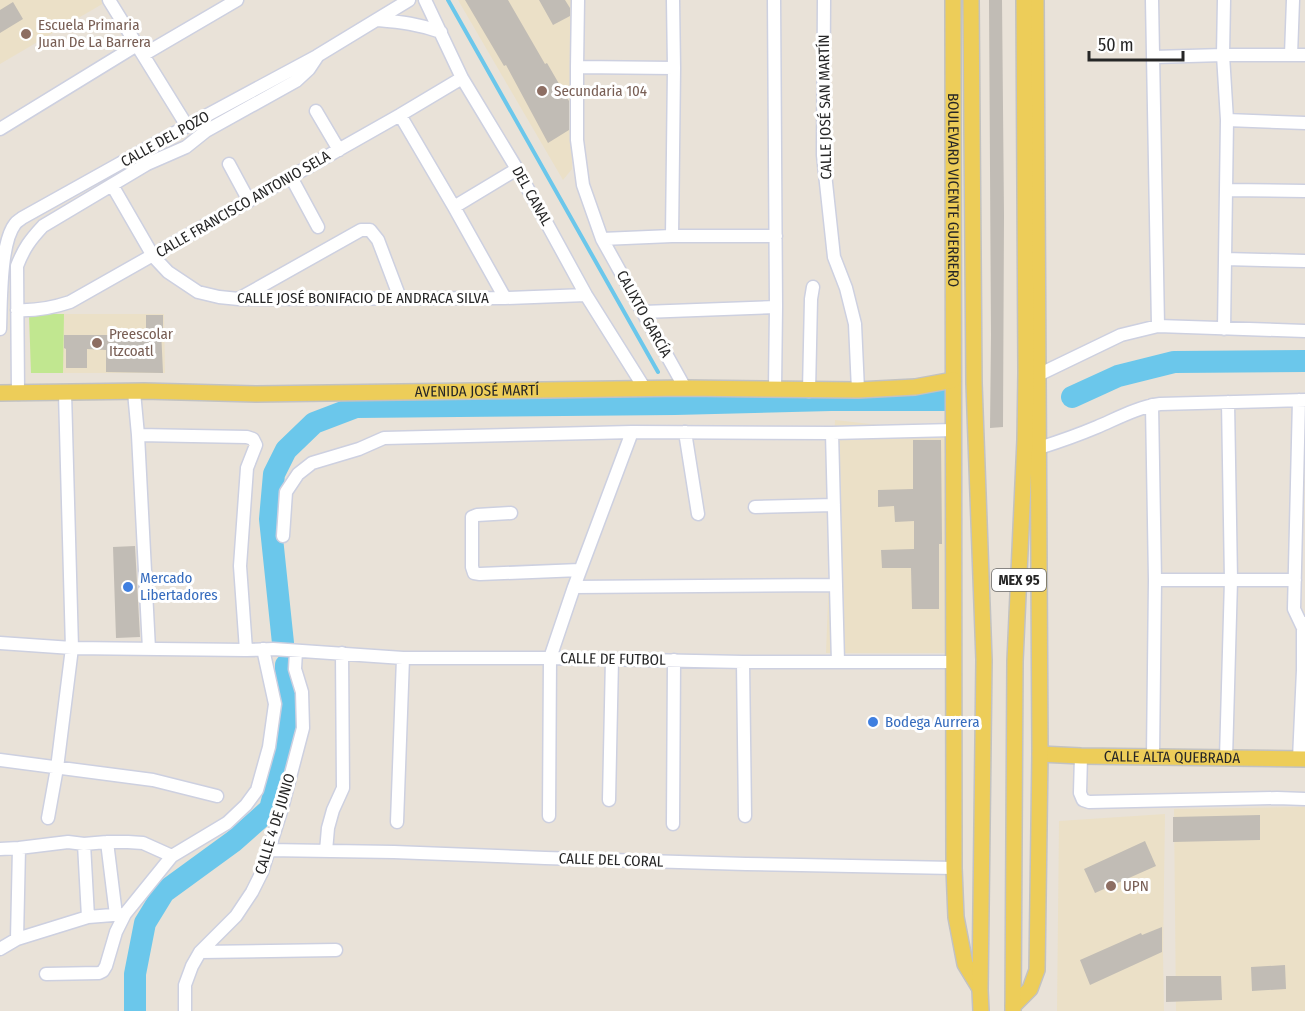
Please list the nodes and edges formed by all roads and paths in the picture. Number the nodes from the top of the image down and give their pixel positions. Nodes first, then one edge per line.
1 (109, 0) edge
2 (237, 0) edge
3 (409, 0) edge
4 (425, 0) edge
5 (578, 0) edge
6 (673, 0) edge
7 (774, 0) edge
8 (824, 0) edge
9 (953, 0) edge
10 (971, 0) edge
11 (1024, 0) edge
12 (1036, 0) edge
13 (1152, 0) edge
14 (1224, 0) edge
15 (1293, 0) edge
16 (378, 20) junction
17 (441, 32) junction
18 (140, 50) junction
19 (1305, 54) edge
20 (1223, 55) junction
21 (1291, 55) junction
22 (317, 56) junction
23 (1154, 57) junction
24 (577, 67) junction
25 (674, 68) junction
26 (462, 78) junction
27 (316, 111) dead end
28 (400, 115) junction
29 (1227, 120) junction
30 (1305, 123) edge
31 (187, 126) junction
32 (0, 129) edge
33 (339, 150) junction
34 (229, 164) dead end
35 (517, 169) junction
36 (291, 177) junction
37 (112, 185) junction
38 (1226, 190) junction
39 (1305, 191) edge
40 (249, 201) junction
41 (454, 207) junction
42 (318, 227) dead end
43 (672, 236) junction
44 (776, 236) junction
45 (602, 239) junction
46 (153, 256) junction
47 (1225, 259) junction
48 (1305, 261) edge
49 (813, 287) dead end
50 (586, 295) junction
51 (400, 298) junction
52 (505, 298) junction
53 (238, 299) junction
54 (776, 307) junction
55 (17, 310) junction
56 (643, 312) junction
57 (1158, 326) junction
58 (0, 329) edge
59 (1224, 329) junction
60 (1305, 331) edge
61 (1038, 375) junction
62 (953, 380) junction
63 (685, 388) junction
64 (645, 389) junction
65 (775, 389) junction
66 (858, 390) junction
67 (809, 391) junction
68 (134, 392) junction
69 (0, 393) edge
70 (65, 393) junction
71 (18, 394) junction
72 (1302, 400) edge
73 (1228, 402) junction
74 (1152, 405) junction
75 (954, 430) junction
76 (632, 432) junction
77 (685, 432) junction
78 (832, 433) junction
79 (138, 435) junction
80 (1039, 448) junction
81 (834, 505) junction
82 (755, 507) dead end
83 (511, 513) dead end
84 (698, 514) dead end
85 (283, 536) dead end
86 (580, 570) junction
87 (1155, 580) junction
88 (1231, 580) junction
89 (1295, 580) junction
90 (835, 585) junction
91 (574, 587) junction
92 (1304, 625) edge
93 (0, 643) edge
94 (72, 648) junction
95 (149, 649) junction
96 (268, 649) junction
97 (246, 650) junction
98 (296, 651) junction
99 (342, 653) junction
100 (403, 658) junction
101 (550, 658) junction
102 (612, 659) junction
103 (674, 660) junction
104 (743, 662) junction
105 (838, 662) junction
106 (954, 662) junction
107 (1304, 670) edge
108 (1040, 754) junction
109 (1081, 756) junction
110 (1153, 756) junction
111 (1226, 758) junction
112 (1302, 759) edge
113 (0, 760) edge
114 (57, 768) junction
115 (217, 796) dead end
116 (1305, 799) edge
117 (609, 800) dead end
118 (1039, 800) junction
119 (549, 816) dead end
120 (745, 816) dead end
121 (48, 818) dead end
122 (397, 822) dead end
123 (674, 824) dead end
124 (1014, 835) junction
125 (107, 842) junction
126 (84, 844) junction
127 (20, 848) junction
128 (0, 849) edge
129 (268, 850) junction
130 (326, 851) junction
131 (172, 856) junction
132 (954, 868) junction
133 (120, 915) junction
134 (88, 917) junction
135 (17, 939) junction
136 (0, 949) edge
137 (336, 950) dead end
138 (200, 952) junction
139 (46, 974) dead end
140 (980, 990) junction
141 (1013, 1008) edge
142 (185, 1011) edge
143 (981, 1011) edge

1 - 18 street
2 - 18 street
3 - 16 street, CALLE DEL POZO
4 - 17 street, DEL CANAL
5 - 24 street, CALIXTO GARCÍA
6 - 25 street
7 - 44 street
8 - 66 street, CALLE JOSÉ SAN MARTÍN
9 - 62 main road, BOULEVARD VICENTE GUERRERO
10 - 140 main road, MEX 95
11 - 124 main road, MEX 95
12 - 61 main road
13 - 23 street
14 - 20 street
15 - 21 street
16 - 17 street
16 - 22 street, CALLE DEL POZO
17 - 26 street, DEL CANAL
18 - 31 street
18 - 32 street
19 - 21 street
20 - 21 street
20 - 23 street
20 - 29 street
22 - 31 street, CALLE DEL POZO
22 - 37 street
23 - 57 street
24 - 25 street
24 - 45 street, CALIXTO GARCÍA
25 - 43 street
26 - 28 street, CALLE FRANCISCO ANTONIO SELA
26 - 35 street, DEL CANAL
27 - 33 street
28 - 33 street, CALLE FRANCISCO ANTONIO SELA
28 - 41 street
29 - 30 street
29 - 38 street
31 - 58 street, CALLE DEL POZO
33 - 36 street, CALLE FRANCISCO ANTONIO SELA
34 - 40 street
35 - 41 street
35 - 50 street, DEL CANAL
36 - 40 street, CALLE FRANCISCO ANTONIO SELA
36 - 42 street
37 - 46 street, CALLE JOSÉ BONIFACIO DE ANDRACA SILVA
37 - 55 street
38 - 39 street
38 - 47 street
40 - 46 street, CALLE FRANCISCO ANTONIO SELA
41 - 52 street
43 - 44 street
43 - 45 street
44 - 54 street
45 - 56 street, CALIXTO GARCÍA
46 - 53 street, CALLE JOSÉ BONIFACIO DE ANDRACA SILVA
46 - 55 street, CALLE FRANCISCO ANTONIO SELA
47 - 48 street
47 - 59 street
49 - 67 street
50 - 52 street, CALLE JOSÉ BONIFACIO DE ANDRACA SILVA
50 - 64 street, DEL CANAL
51 - 52 street, CALLE JOSÉ BONIFACIO DE ANDRACA SILVA
51 - 53 street, CALLE JOSÉ BONIFACIO DE ANDRACA SILVA
51 - 53 street
54 - 56 street
54 - 65 street
55 - 71 street
56 - 63 street, CALIXTO GARCÍA
57 - 59 street
57 - 61 street
59 - 60 street
61 - 80 main road
62 - 66 main road, AVENIDA JOSÉ MARTÍ
62 - 75 main road, BOULEVARD VICENTE GUERRERO
63 - 64 main road, AVENIDA JOSÉ MARTÍ
63 - 65 main road, AVENIDA JOSÉ MARTÍ
64 - 68 main road, AVENIDA JOSÉ MARTÍ
65 - 67 main road, AVENIDA JOSÉ MARTÍ
66 - 67 main road, AVENIDA JOSÉ MARTÍ
68 - 70 main road, AVENIDA JOSÉ MARTÍ
68 - 79 street
69 - 71 main road, AVENIDA JOSÉ MARTÍ
70 - 71 main road, AVENIDA JOSÉ MARTÍ
70 - 94 street
72 - 73 street
72 - 89 street
73 - 74 street
73 - 88 street
74 - 80 street
74 - 87 street
75 - 78 street
75 - 106 main road, BOULEVARD VICENTE GUERRERO
76 - 77 street
76 - 85 street
76 - 86 street
77 - 78 street
77 - 84 street
78 - 81 street
79 - 95 street
79 - 97 street
80 - 108 main road
81 - 82 street
81 - 90 street
83 - 86 street
86 - 91 street
87 - 88 street
87 - 110 street
88 - 89 street
88 - 111 street
89 - 92 street
90 - 91 street
90 - 105 street
91 - 101 street
92 - 107 street
93 - 94 street, CALLE DE FUTBOL
94 - 95 street, CALLE DE FUTBOL
94 - 114 street
95 - 97 street, CALLE DE FUTBOL
96 - 97 street, CALLE DE FUTBOL
96 - 98 street, CALLE DE FUTBOL
96 - 131 street
98 - 99 street, CALLE DE FUTBOL
98 - 129 street, CALLE 4 DE JUNIO
99 - 100 street, CALLE DE FUTBOL
99 - 130 street
100 - 101 street, CALLE DE FUTBOL
100 - 122 street
101 - 102 street, CALLE DE FUTBOL
101 - 119 street
102 - 103 street, CALLE DE FUTBOL
102 - 117 street
103 - 104 street, CALLE DE FUTBOL
103 - 123 street
104 - 105 street, CALLE DE FUTBOL
104 - 120 street
105 - 106 street, CALLE DE FUTBOL
106 - 132 main road, BOULEVARD VICENTE GUERRERO
107 - 112 street
108 - 109 main road, CALLE ALTA QUEBRADA
108 - 118 main road
109 - 110 main road, CALLE ALTA QUEBRADA
109 - 116 street
110 - 111 main road, CALLE ALTA QUEBRADA
111 - 112 main road, CALLE ALTA QUEBRADA
113 - 114 street
114 - 115 street
114 - 121 street
118 - 124 main road
118 - 141 main road
124 - 141 main road, MEX 95
125 - 126 street
125 - 131 street
125 - 133 street
126 - 127 street
126 - 134 street
127 - 128 street
127 - 135 street
129 - 130 street, CALLE DEL CORAL
129 - 138 street, CALLE 4 DE JUNIO
130 - 132 street, CALLE DEL CORAL
131 - 133 street
132 - 140 main road, BOULEVARD VICENTE GUERRERO
133 - 134 street
133 - 139 street
134 - 135 street
135 - 136 street
137 - 138 street
138 - 142 street, CALLE 4 DE JUNIO
140 - 143 main road, MEX 95

